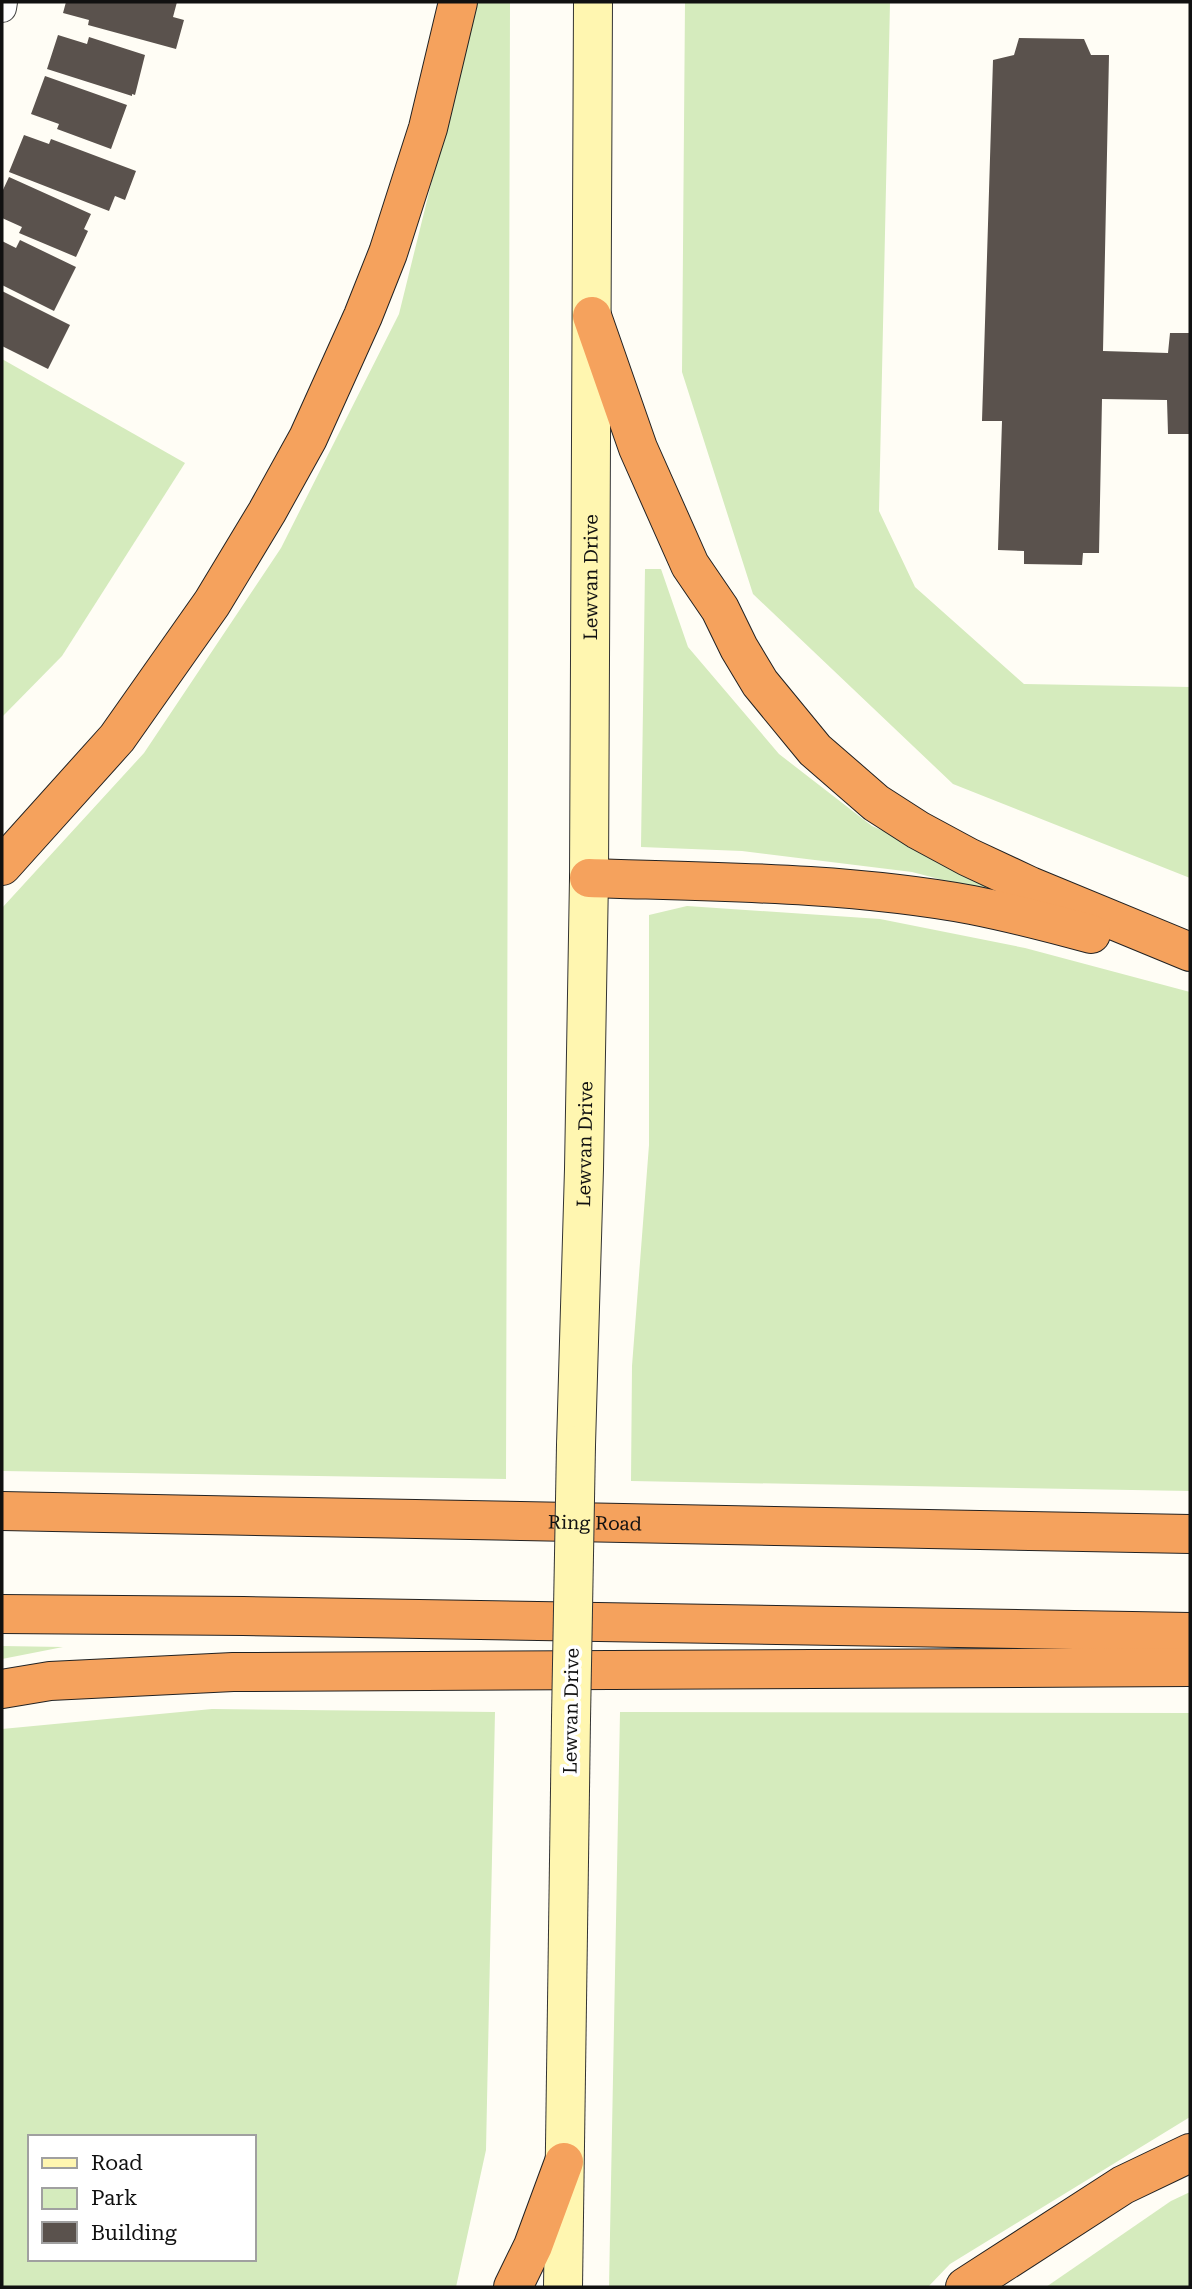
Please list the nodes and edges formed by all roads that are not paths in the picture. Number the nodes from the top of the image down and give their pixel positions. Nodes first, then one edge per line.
1 (4, 2) edge
2 (458, 2) edge
3 (593, 2) edge
4 (2, 8) edge
5 (592, 316) junction
6 (2, 866) edge
7 (589, 878) junction
8 (1190, 952) edge
9 (1190, 963) edge
10 (2, 1511) edge
11 (1190, 1535) edge
12 (2, 1614) edge
13 (1190, 1632) edge
14 (1190, 1667) edge
15 (2, 1689) edge
16 (1190, 2153) edge
17 (564, 2162) junction
18 (513, 2287) edge
19 (563, 2287) edge
20 (965, 2287) edge

1 - 4 street
2 - 6 highway
3 - 5 main road, Lewvan Drive
5 - 7 main road, Lewvan Drive
5 - 8 highway
7 - 9 highway
7 - 17 main road, Lewvan Drive, bridge
10 - 11 highway, Ring Road
12 - 13 highway
14 - 15 highway
16 - 20 highway
17 - 18 highway
17 - 19 main road, Lewvan Drive

